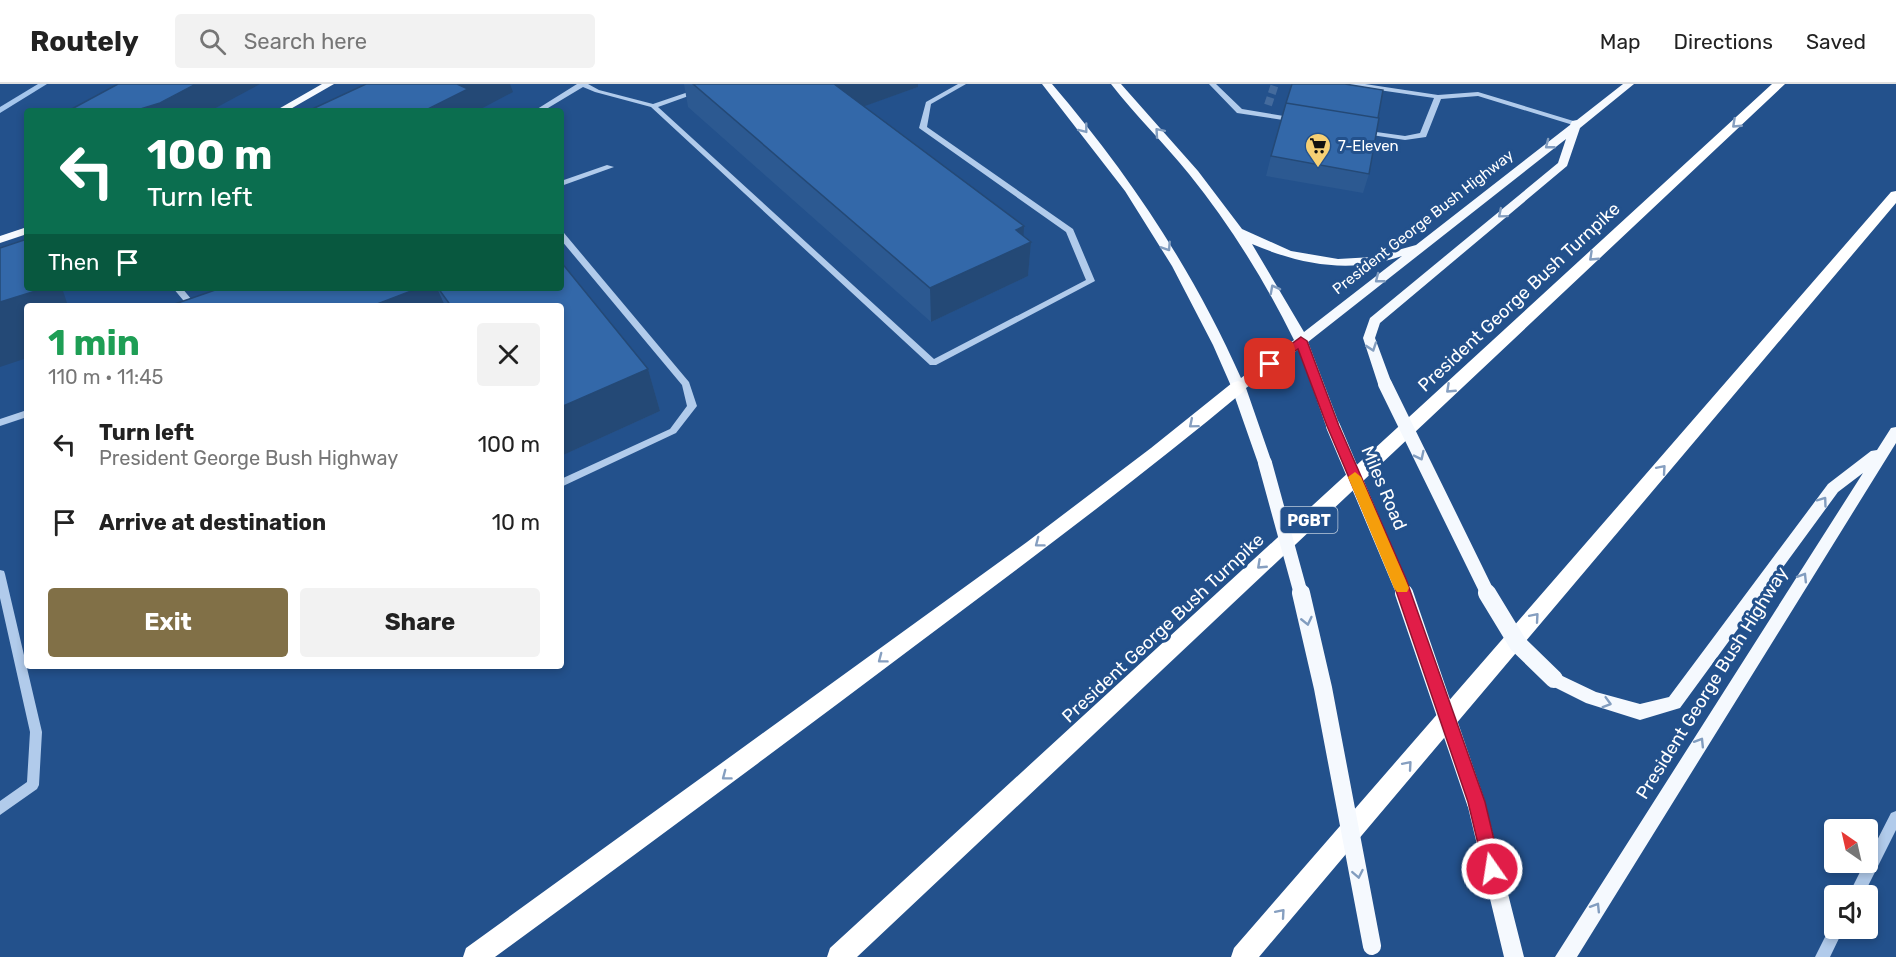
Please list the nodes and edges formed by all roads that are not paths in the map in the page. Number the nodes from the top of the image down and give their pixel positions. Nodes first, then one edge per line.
1 (329, 84) edge
2 (582, 84) edge
3 (719, 84) edge
4 (963, 84) edge
5 (1047, 84) edge
6 (1116, 84) edge
7 (1212, 84) edge
8 (1354, 84) edge
9 (1629, 84) edge
10 (1779, 84) edge
11 (1356, 96) edge
12 (1437, 97) junction
13 (1268, 105) tunnel mouth
14 (653, 106) junction
15 (285, 108) edge
16 (543, 108) edge
17 (1265, 115) junction
18 (1306, 122) edge
19 (1576, 123) junction
20 (1352, 129) edge
21 (610, 167) dead end
22 (564, 183) edge
23 (1896, 195) edge
24 (1234, 229) junction
25 (24, 231) edge
26 (564, 239) edge
27 (0, 240) edge
28 (1422, 245) junction
29 (180, 291) edge
30 (190, 303) edge
31 (1301, 341) junction
32 (1238, 387) junction
33 (24, 414) edge
34 (0, 423) edge
35 (1892, 439) edge
36 (564, 482) edge
37 (0, 574) edge
38 (0, 809) edge
39 (1896, 820) edge
40 (1861, 885) edge
41 (1831, 939) edge
42 (1373, 951) edge
43 (475, 957) edge
44 (839, 957) edge
45 (1243, 957) edge
46 (1514, 957) edge
47 (1565, 957) edge
48 (1822, 957) edge

1 - 15 main road
2 - 14 lane
2 - 16 lane
3 - 14 lane
4 - 14 lane
5 -> 32 main road
24 -> 6 main road, Miles Road
7 - 17 lane
8 - 11 lane
8 - 12 lane
9 - 19 main road, President George Bush Highway
10 -> 44 highway, President George Bush Turnpike / PGBT
12 - 19 lane
12 - 20 lane
13 - 17 lane
17 - 18 lane
19 -> 28 main road, President George Bush Highway
19 -> 35 main road, bridge
21 - 22 lane
45 -> 23 highway
24 - 28 main road
31 -> 24 main road, Miles Road
25 - 27 main road
26 - 36 lane
28 -> 31 main road, President George Bush Highway
29 - 30 lane
31 - 32 main road, President George Bush Highway
31 - 46 main road, Miles Road, bridge
32 -> 42 main road, bridge
32 -> 43 highway
33 - 34 lane
47 -> 35 main road, President George Bush Highway
37 - 38 lane
39 - 40 lane
41 - 48 lane

